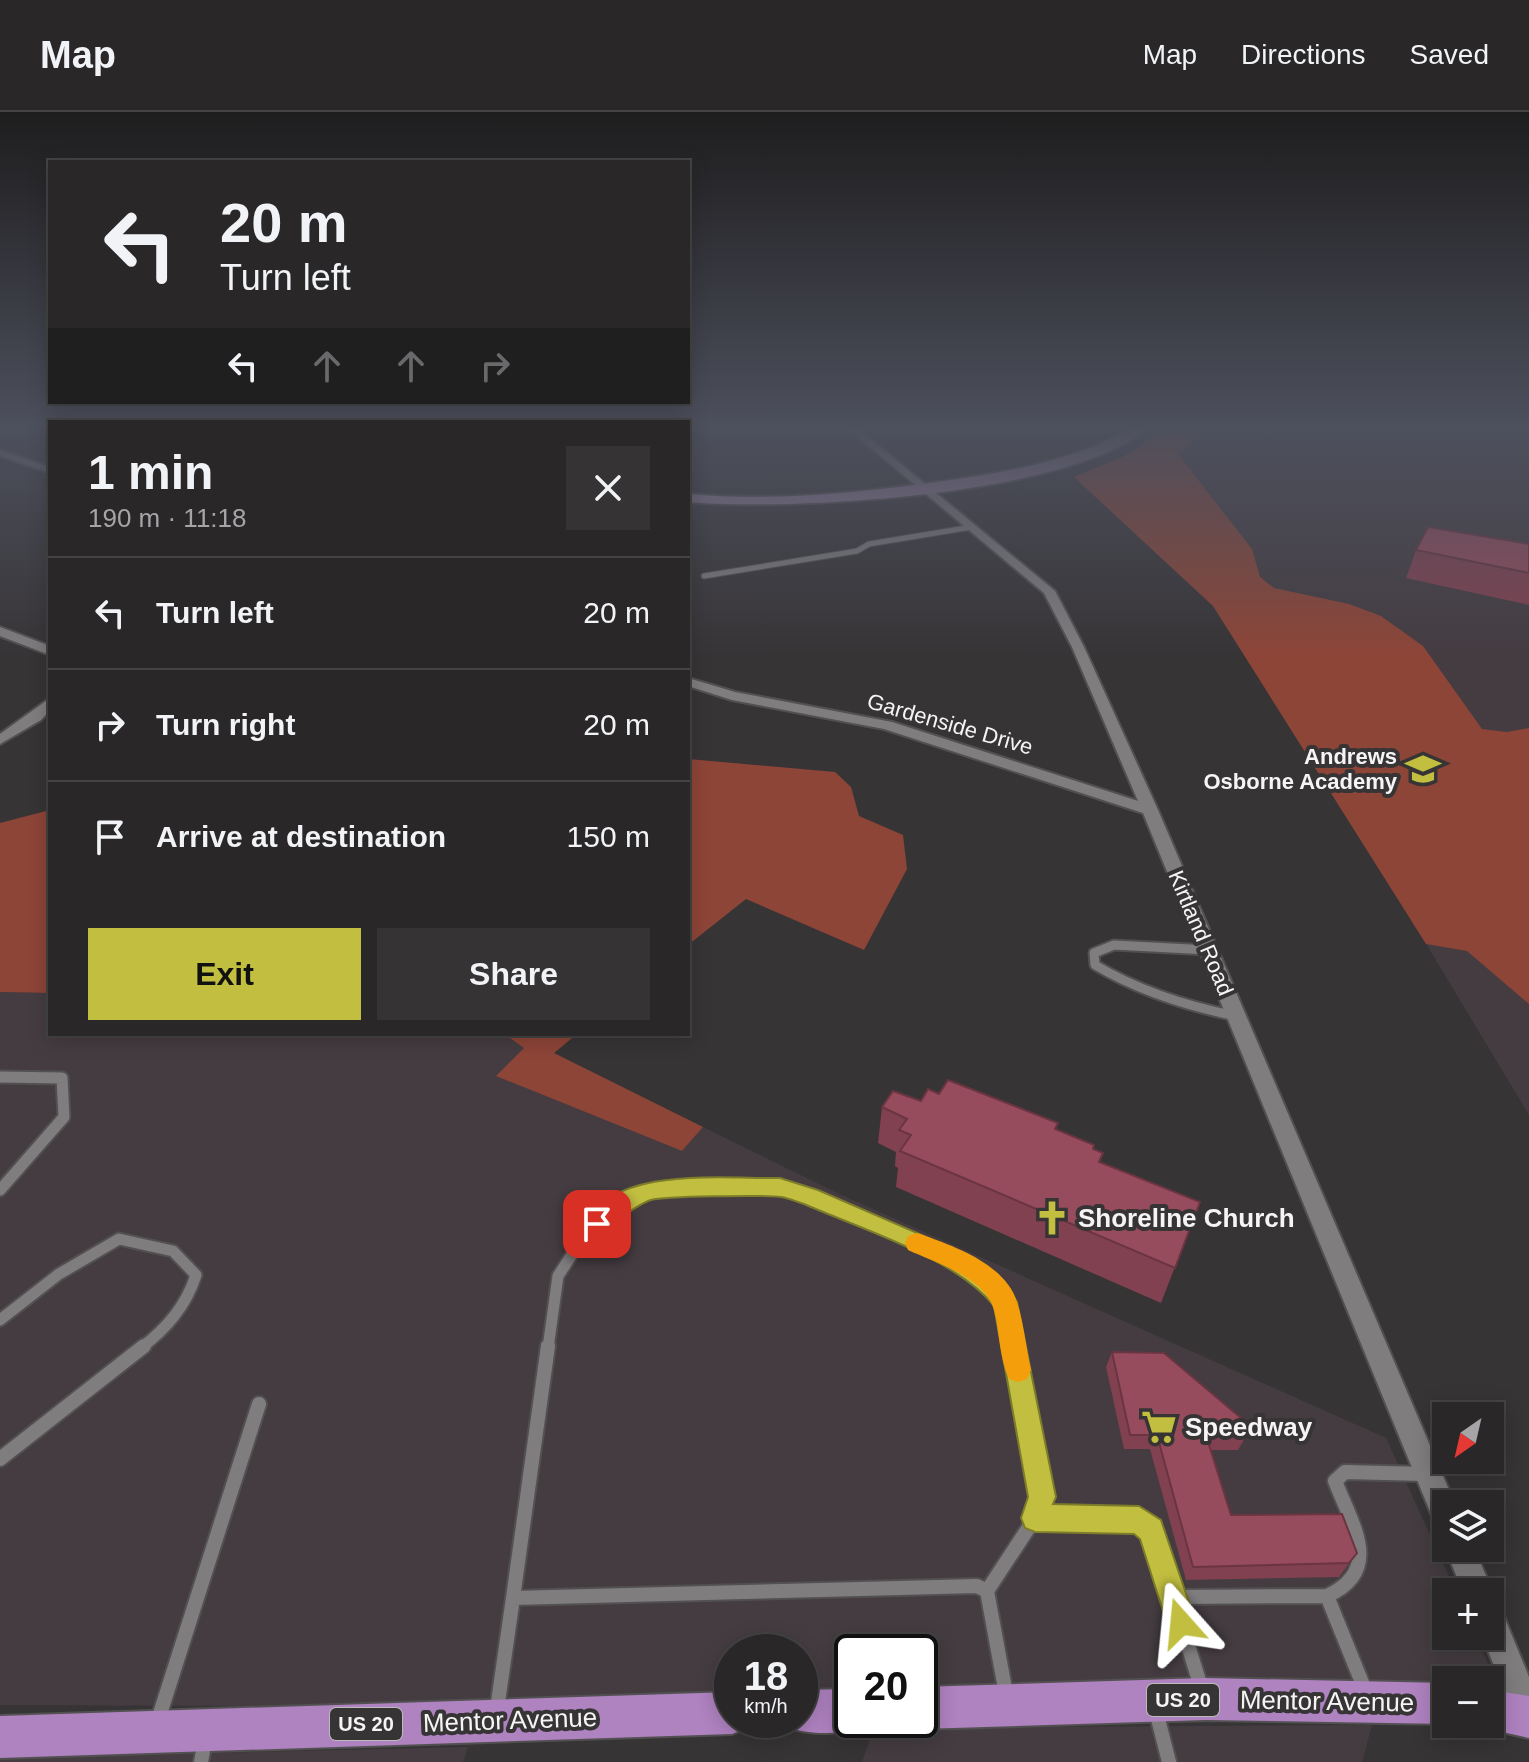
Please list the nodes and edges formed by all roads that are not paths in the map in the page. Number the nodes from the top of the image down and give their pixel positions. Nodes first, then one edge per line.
1 (944, 504) edge
2 (972, 527) junction
3 (704, 576) dead end
4 (0, 631) edge
5 (48, 650) edge
6 (690, 683) edge
7 (47, 709) edge
8 (0, 740) edge
9 (1150, 810) junction
10 (1209, 950) junction
11 (1236, 1016) junction
12 (0, 1077) edge
13 (0, 1190) edge
14 (0, 1320) edge
15 (259, 1404) dead end
16 (0, 1459) edge
17 (1428, 1474) junction
18 (1435, 1490) edge
19 (1035, 1518) junction
20 (987, 1591) junction
21 (1327, 1596) junction
22 (1173, 1597) junction
23 (513, 1598) junction
24 (1502, 1650) edge
25 (1205, 1699) junction
26 (1153, 1701) junction
27 (1369, 1701) junction
28 (1432, 1703) edge
29 (1008, 1705) junction
30 (938, 1707) edge
31 (1504, 1713) edge
32 (714, 1714) edge
33 (1529, 1716) edge
34 (495, 1720) junction
35 (155, 1731) junction
36 (0, 1737) edge
37 (204, 1745) edge
38 (1169, 1762) edge

1 - 2 street, Kirtland Road
2 - 3 lane
2 - 9 street, Kirtland Road
4 - 5 street
6 - 9 street, Gardenside Drive
7 - 8 street
9 - 10 street, Kirtland Road
10 - 11 street, Kirtland Road
10 - 11 lane
11 - 17 street, Kirtland Road
12 - 13 lane
14 - 16 lane
15 - 35 lane
17 - 18 street, Kirtland Road
17 - 21 lane
19 - 20 lane
19 - 22 lane
19 - 23 lane
20 - 23 lane
20 - 29 lane
21 - 22 lane
21 - 27 lane
22 - 25 lane
23 - 34 lane
24 - 33 street
25 - 26 main road, Mentor Avenue / US 20
25 - 27 main road, Mentor Avenue / US 20
26 - 29 main road, Mentor Avenue / US 20
26 - 38 lane
27 - 28 main road, Mentor Avenue / US 20
29 - 30 main road, Mentor Avenue / US 20
31 - 33 main road
32 - 34 main road, Mentor Avenue / US 20
34 - 37 main road, Mentor Avenue / US 20
35 - 36 main road, Mentor Avenue / US 20
35 - 37 main road, Mentor Avenue / US 20

